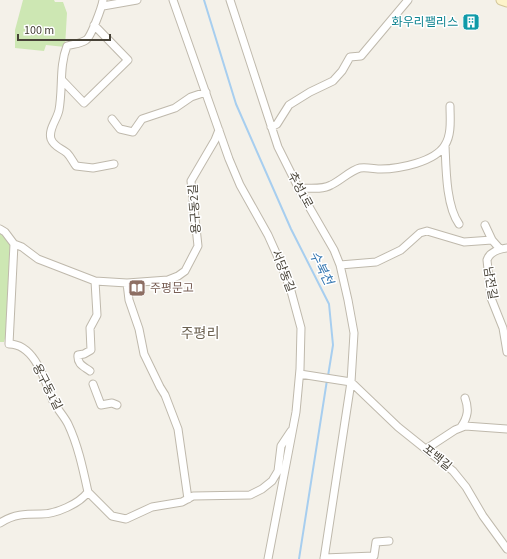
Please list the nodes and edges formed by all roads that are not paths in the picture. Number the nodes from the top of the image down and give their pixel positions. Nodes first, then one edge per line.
1 (137, 0) edge
2 (173, 0) edge
3 (230, 0) edge
4 (408, 0) edge
5 (501, 0) edge
6 (507, 2) edge
7 (103, 3) edge
8 (94, 25) junction
9 (62, 80) junction
10 (206, 92) junction
11 (450, 106) dead end
12 (112, 119) dead end
13 (272, 128) junction
14 (219, 130) junction
15 (445, 145) junction
16 (114, 164) dead end
17 (298, 188) junction
18 (459, 224) dead end
19 (485, 226) dead end
20 (0, 229) edge
21 (492, 240) junction
22 (14, 244) junction
23 (504, 248) edge
24 (340, 265) junction
25 (95, 281) junction
26 (127, 283) junction
27 (507, 352) edge
28 (90, 371) dead end
29 (300, 374) junction
30 (349, 382) junction
31 (94, 384) dead end
32 (465, 398) dead end
33 (117, 405) dead end
34 (461, 427) junction
35 (507, 429) edge
36 (292, 431) junction
37 (426, 449) junction
38 (88, 492) junction
39 (188, 499) junction
40 (0, 523) edge
41 (389, 542) dead end
42 (507, 549) edge
43 (268, 559) edge
44 (324, 559) edge

1 - 7 street
2 - 10 street, 서당동길
3 - 13 street, 추성1로
4 - 13 street
5 - 6 street
7 - 8 street
8 - 9 street
8 - 9 street
9 - 16 street
10 - 12 street
10 - 14 street, 서당동길
11 - 15 street
13 - 17 street, 추성1로
14 - 26 street, 용구동2길
14 - 29 street, 서당동길
15 - 17 street
15 - 18 street
17 - 24 street, 추성1로
19 - 21 street
20 - 22 street, 용구동2길
21 - 23 street
21 - 24 street
22 - 25 street, 용구동2길
22 - 38 street, 용구동1길
23 - 27 street, 남전길
24 - 30 street, 추성1로
25 - 26 street, 용구동2길
25 - 28 street
26 - 39 street
29 - 30 street
29 - 36 street, 서당동길
30 - 37 street, 포백길
30 - 44 street
31 - 33 street
32 - 34 street
34 - 35 street
34 - 37 street
36 - 39 street
36 - 43 street, 서당동길
37 - 42 street, 포백길
38 - 39 street
38 - 40 street
41 - 44 street

